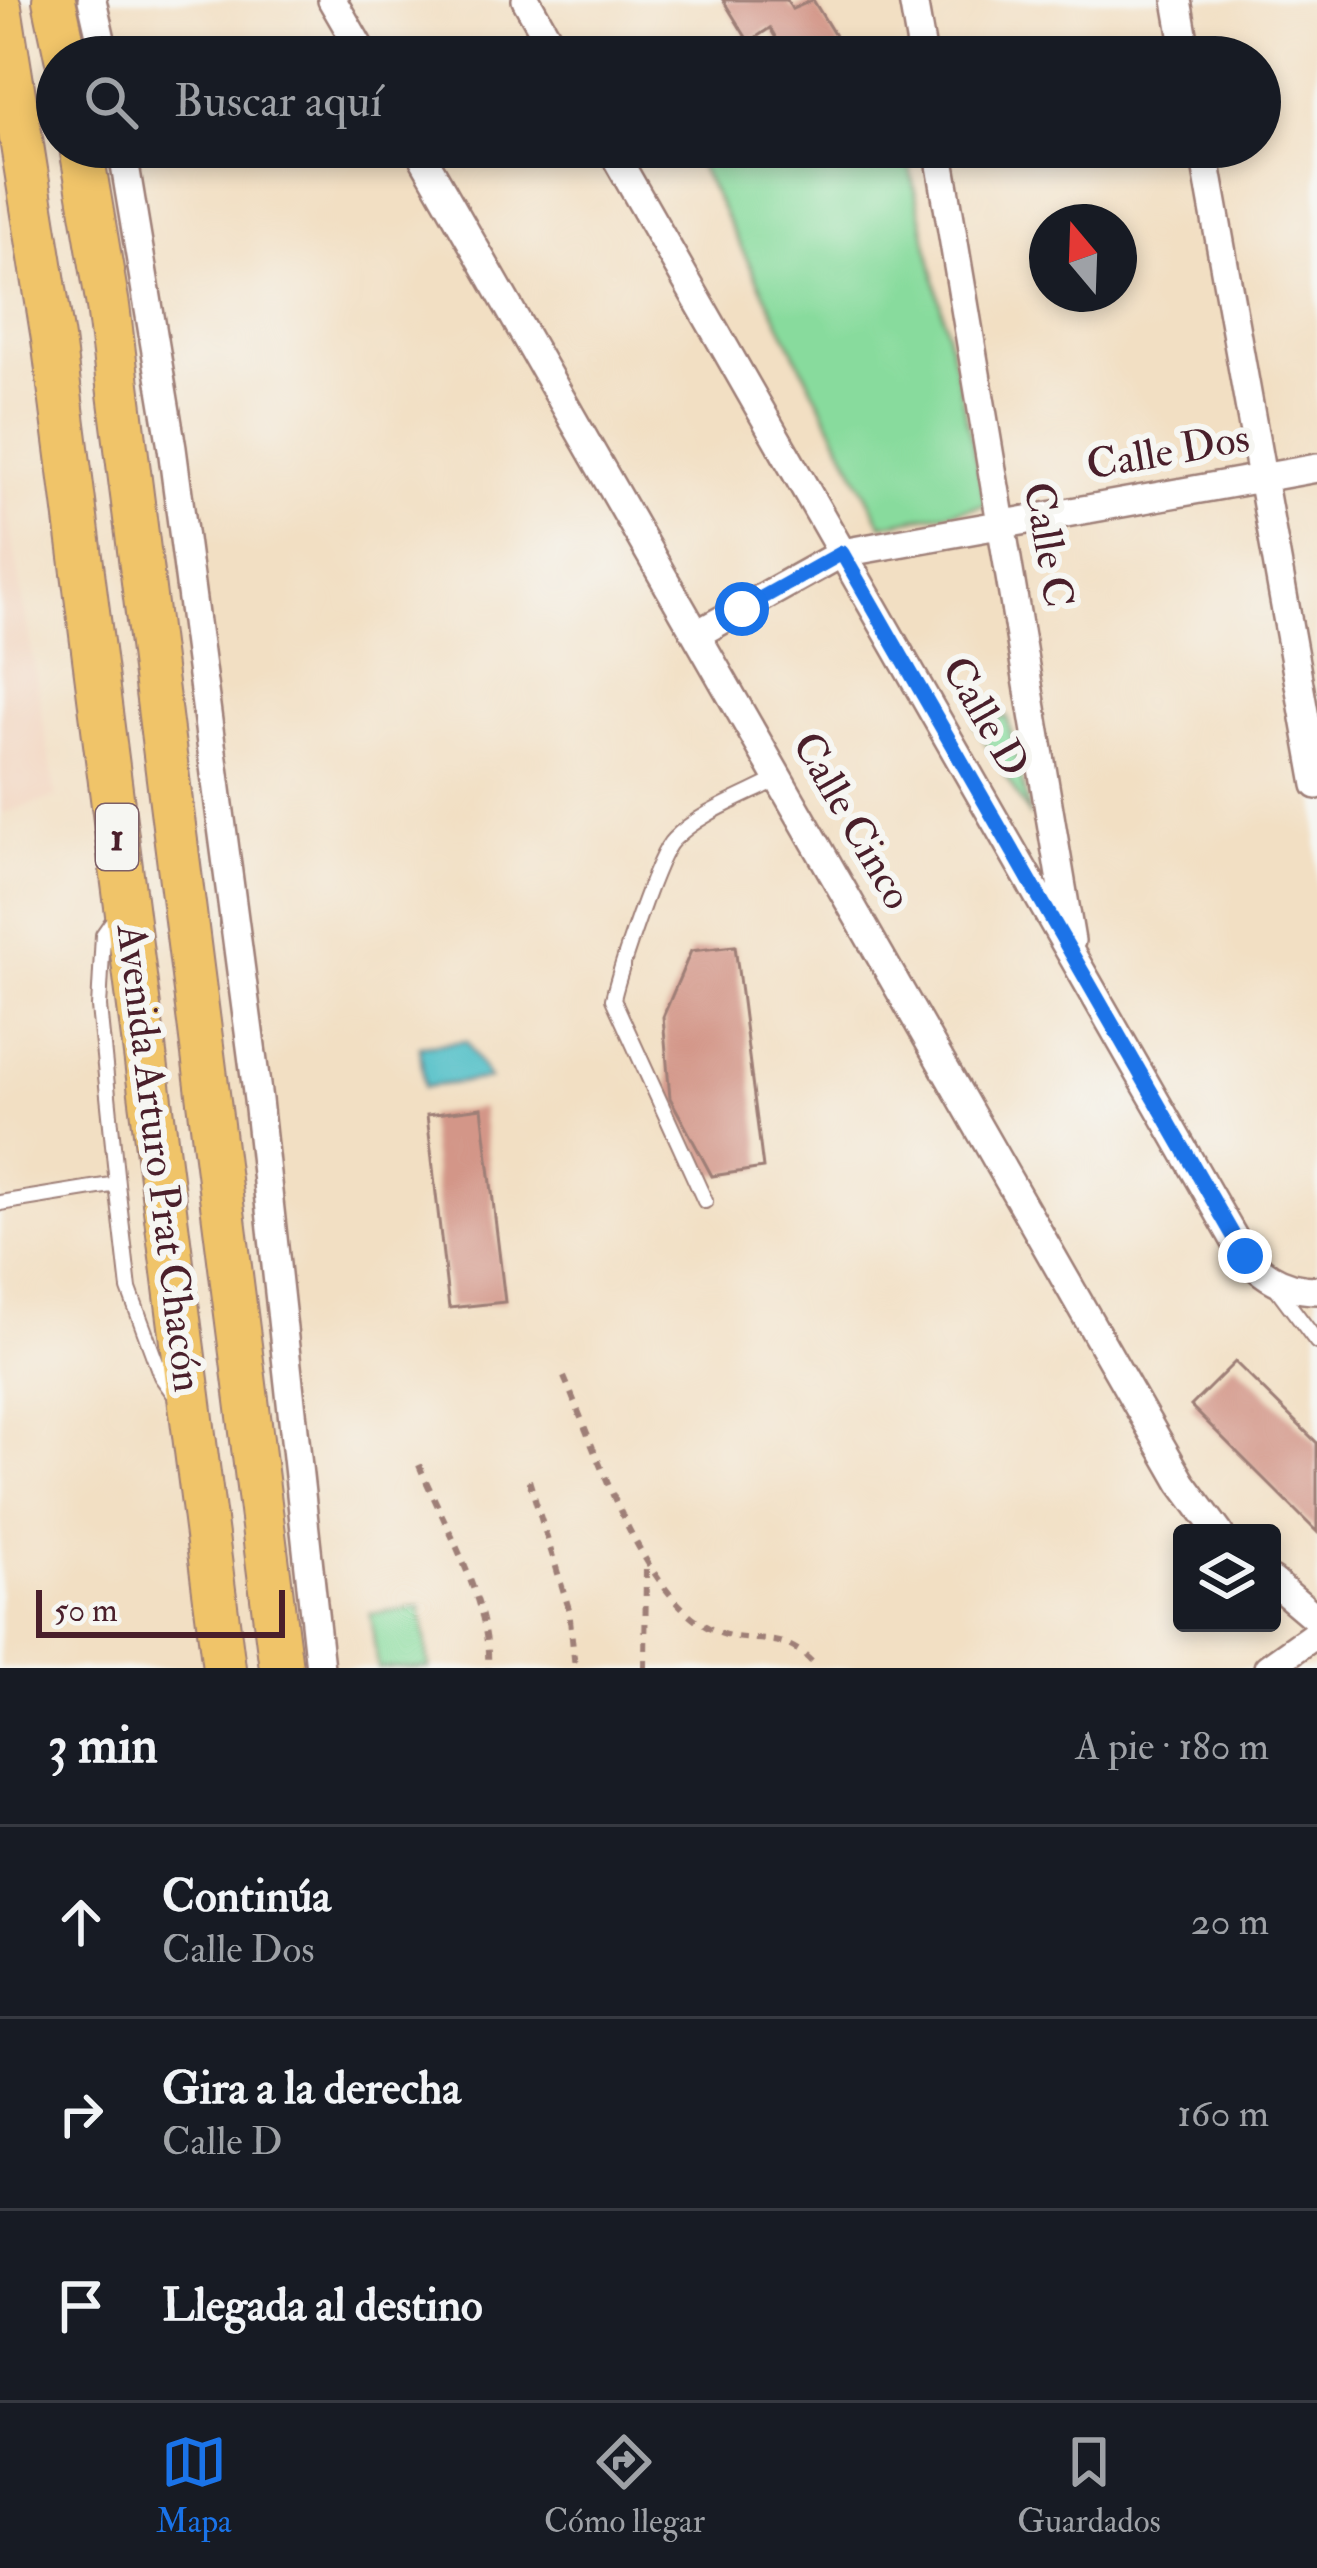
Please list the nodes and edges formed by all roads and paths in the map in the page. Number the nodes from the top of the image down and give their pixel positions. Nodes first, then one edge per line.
1 (54, 0) edge
2 (92, 0) edge
3 (332, 0) edge
4 (526, 0) edge
5 (913, 0) edge
6 (1177, 0) edge
7 (0, 8) edge
8 (61, 36) edge
9 (100, 36) edge
10 (353, 36) edge
11 (546, 36) edge
12 (919, 36) edge
13 (1183, 36) edge
14 (85, 168) edge
15 (125, 168) edge
16 (429, 168) edge
17 (622, 168) edge
18 (942, 168) edge
19 (1207, 168) edge
20 (1317, 468) edge
21 (1262, 478) junction
22 (1002, 524) junction
23 (842, 553) junction
24 (697, 634) junction
25 (780, 778) junction
26 (1317, 785) edge
27 (126, 903) junction
28 (1074, 957) junction
29 (116, 1184) junction
30 (705, 1201) dead end
31 (0, 1203) edge
32 (1268, 1277) junction
33 (1317, 1289) edge
34 (1317, 1342) edge
35 (564, 1377) dead end
36 (191, 1417) junction
37 (418, 1465) dead end
38 (529, 1480) dead end
39 (1213, 1524) edge
40 (646, 1563) junction
41 (1281, 1589) edge
42 (1317, 1619) edge
43 (1317, 1633) edge
44 (224, 1668) edge
45 (280, 1668) edge
46 (320, 1668) edge
47 (488, 1668) edge
48 (574, 1668) edge
49 (645, 1668) edge
50 (817, 1668) edge
51 (1268, 1668) edge

1 - 8 main road
2 - 9 street
3 - 10 street
4 - 11 street
5 - 12 street
6 - 13 street
7 - 27 main road, Avenida Arturo Prat Chacón / 1
14 - 45 main road, Avenida Arturo Prat Chacón / 1
15 - 46 street
16 - 24 street, Calle Cinco
17 - 23 street, Calle D
18 - 22 street, Calle C
19 - 21 street
20 - 21 street, Calle Dos
21 - 22 street, Calle Dos
21 - 26 street
22 - 23 street, Calle Dos
22 - 28 street, Calle C
23 - 24 street, Calle Dos
23 - 28 street, Calle D
24 - 25 street, Calle Cinco
25 - 30 lane
25 - 39 street, Calle Cinco
27 - 29 lane
27 - 36 main road, Avenida Arturo Prat Chacón / 1
28 - 32 street, Calle D
29 - 31 lane
29 - 36 lane
32 - 33 street
32 - 34 lane
35 - 40 path
36 - 44 main road, Avenida Arturo Prat Chacón / 1
37 - 47 path
38 - 48 path
40 - 49 path
40 - 50 path
41 - 42 street
43 - 51 street

